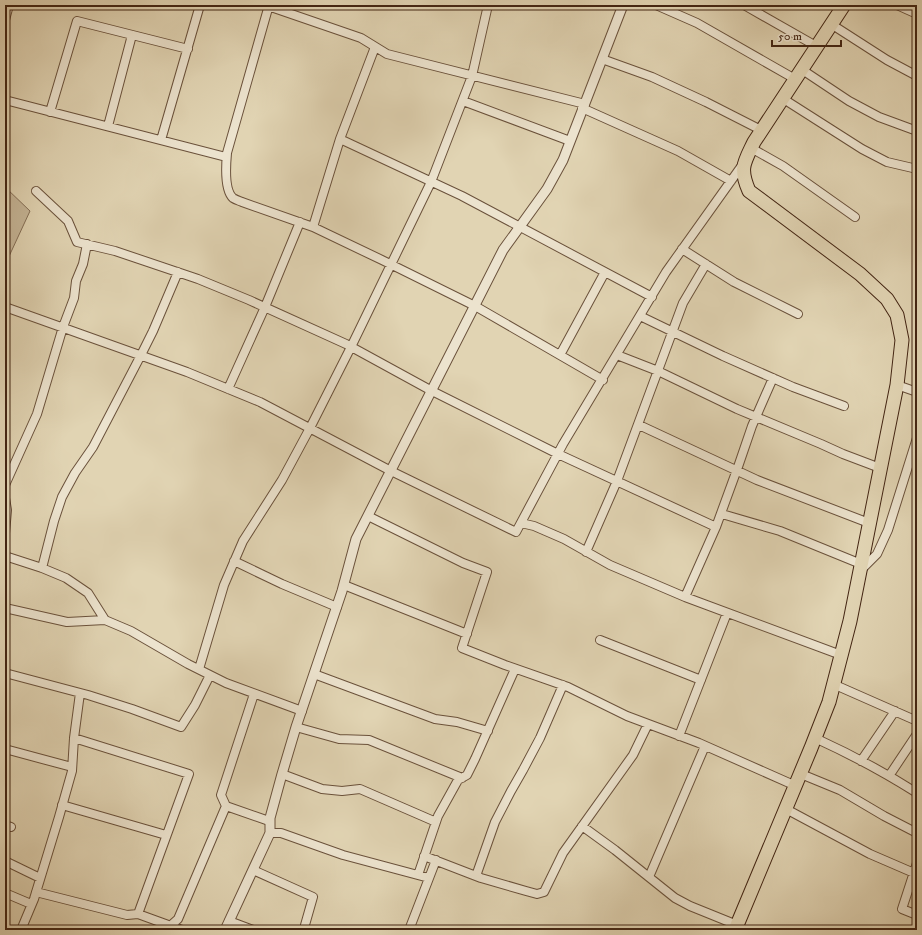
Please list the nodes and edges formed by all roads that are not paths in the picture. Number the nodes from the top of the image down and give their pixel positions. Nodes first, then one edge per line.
1 (9, 5) edge
2 (200, 5) edge
3 (488, 5) edge
4 (623, 5) edge
5 (656, 5) edge
6 (744, 5) edge
7 (844, 5) edge
8 (897, 5) edge
9 (269, 6) edge
10 (917, 14) edge
11 (5, 20) edge
12 (831, 24) junction
13 (132, 35) junction
14 (816, 46) junction
15 (375, 47) junction
16 (188, 49) junction
17 (602, 59) junction
18 (798, 74) junction
19 (472, 76) junction
20 (917, 76) edge
21 (782, 98) junction
22 (5, 100) edge
23 (463, 101) junction
24 (584, 106) junction
25 (50, 112) junction
26 (108, 126) junction
27 (761, 130) junction
28 (917, 131) edge
29 (340, 139) junction
30 (161, 140) junction
31 (570, 141) junction
32 (751, 148) junction
33 (226, 157) junction
34 (744, 163) junction
35 (917, 170) edge
36 (731, 181) junction
37 (431, 182) junction
38 (36, 192) dead end
39 (855, 217) dead end
40 (300, 222) junction
41 (520, 226) junction
42 (313, 227) junction
43 (87, 244) junction
44 (682, 249) junction
45 (391, 264) junction
46 (706, 264) junction
47 (178, 272) junction
48 (604, 272) junction
49 (652, 297) junction
50 (475, 306) junction
51 (5, 307) edge
52 (265, 307) junction
53 (798, 314) dead end
54 (640, 316) junction
55 (64, 328) junction
56 (672, 332) junction
57 (351, 347) junction
58 (141, 355) junction
59 (560, 355) junction
60 (617, 355) junction
61 (658, 371) junction
62 (773, 378) junction
63 (602, 380) junction
64 (897, 385) junction
65 (228, 389) junction
66 (432, 391) junction
67 (917, 392) edge
68 (844, 406) dead end
69 (756, 417) junction
70 (639, 425) junction
71 (310, 428) junction
72 (917, 438) edge
73 (558, 454) junction
74 (880, 468) junction
75 (737, 471) junction
76 (391, 472) junction
77 (617, 481) junction
78 (5, 485) edge
79 (5, 498) edge
80 (722, 514) junction
81 (368, 516) junction
82 (521, 523) junction
83 (869, 523) junction
84 (716, 527) junction
85 (5, 533) edge
86 (586, 552) junction
87 (5, 556) edge
88 (234, 561) junction
89 (42, 568) junction
90 (860, 568) junction
91 (344, 585) junction
92 (684, 597) junction
93 (337, 607) junction
94 (5, 608) edge
95 (727, 613) junction
96 (105, 620) junction
97 (467, 634) junction
98 (600, 640) dead end
99 (841, 655) junction
100 (515, 669) junction
101 (199, 670) junction
102 (5, 673) edge
103 (314, 674) junction
104 (210, 675) junction
105 (701, 680) junction
106 (833, 684) junction
107 (562, 685) junction
108 (80, 693) junction
109 (254, 694) junction
110 (302, 711) junction
111 (894, 711) junction
112 (917, 721) edge
113 (648, 724) junction
114 (296, 727) junction
115 (488, 730) junction
116 (917, 734) edge
117 (679, 736) junction
118 (74, 738) junction
119 (815, 738) junction
120 (705, 746) junction
121 (5, 749) edge
122 (861, 761) junction
123 (72, 767) junction
124 (282, 774) junction
125 (889, 776) junction
126 (462, 778) junction
127 (798, 780) junction
128 (917, 793) edge
129 (62, 804) junction
130 (226, 806) junction
131 (786, 809) junction
132 (270, 821) junction
133 (436, 822) junction
134 (582, 826) junction
135 (270, 833) junction
136 (917, 833) edge
137 (166, 835) junction
138 (424, 856) junction
139 (436, 860) junction
140 (5, 861) edge
141 (916, 869) edge
142 (253, 870) junction
143 (418, 875) junction
144 (476, 876) junction
145 (649, 877) junction
146 (40, 878) junction
147 (429, 878) junction
148 (36, 892) junction
149 (5, 893) edge
150 (31, 904) junction
151 (138, 914) junction
152 (917, 915) edge
153 (229, 921) junction
154 (305, 925) dead end
155 (169, 928) edge
156 (736, 928) edge
157 (21, 930) edge
158 (182, 930) edge
159 (225, 930) edge
160 (253, 930) edge
161 (409, 930) edge

1 - 11 street
2 - 16 street
3 - 19 street
4 - 17 street
5 - 18 street
6 - 14 street
7 - 12 highway
8 - 10 street
9 - 15 street
9 - 33 street
12 - 14 highway
12 - 20 street
13 - 16 street
13 - 25 street
13 - 26 street
14 - 18 highway
15 - 19 street
15 - 29 street
16 - 30 street
17 - 24 street
17 - 27 street
18 - 21 highway
18 - 28 street
19 - 23 street
19 - 24 street
21 - 27 highway
21 - 35 street
22 - 25 street
23 - 31 street
23 - 37 street
24 - 31 street
24 - 36 street
25 - 26 street
26 - 30 street
27 - 32 highway
29 - 37 street
29 - 42 street
30 - 33 street
31 - 41 street
32 - 34 highway
32 - 39 street
33 - 40 street
34 - 36 street
34 - 64 highway
36 - 44 street
37 - 41 street
37 - 45 street
38 - 43 street
40 - 42 street
40 - 52 street
41 - 48 street
41 - 50 street
42 - 45 street
43 - 47 street
43 - 55 street
44 - 46 street
44 - 49 street
45 - 50 street
45 - 57 street
46 - 53 street
46 - 56 street
47 - 52 street
47 - 58 street
48 - 49 street
48 - 59 street
49 - 54 street
50 - 59 street
50 - 66 street
51 - 55 street
52 - 57 street
52 - 65 street
54 - 56 street
54 - 60 street
55 - 58 street
55 - 78 street
56 - 61 street
56 - 62 street
57 - 66 street
57 - 71 street
58 - 65 street
58 - 89 street
59 - 63 street
60 - 61 street
60 - 63 street
61 - 69 street
61 - 70 street
62 - 68 street
62 - 69 street
63 - 73 street
64 - 67 street
64 - 74 highway
65 - 71 street
66 - 73 street
66 - 76 street
69 - 74 street
69 - 75 street
70 - 75 street
70 - 77 street
71 - 76 street
71 - 88 street
72 - 90 street
73 - 77 street
73 - 82 street
74 - 83 highway
75 - 80 street
75 - 83 street
76 - 81 street
76 - 82 street
77 - 84 street
77 - 86 street
79 - 85 street
80 - 84 street
80 - 90 street
81 - 91 street
81 - 97 street
82 - 86 street
83 - 90 highway
84 - 92 street
86 - 92 street
87 - 89 street
88 - 93 street
88 - 101 street
89 - 96 street
90 - 99 highway
91 - 93 street
91 - 97 street
92 - 95 street
93 - 103 street
94 - 96 street
95 - 99 street
95 - 105 street
96 - 101 street
97 - 100 street
98 - 105 street
99 - 106 highway
100 - 107 street
100 - 115 street
101 - 104 street
102 - 108 street
103 - 110 street
103 - 115 street
104 - 108 street
104 - 109 street
105 - 117 street
106 - 111 street
106 - 119 highway
107 - 113 street
107 - 144 street
108 - 118 street
109 - 110 street
109 - 130 street
110 - 114 street
111 - 112 street
111 - 122 street
113 - 117 street
113 - 134 street
114 - 124 street
114 - 126 street
115 - 126 street
116 - 125 street
117 - 120 street
118 - 123 street
118 - 137 street
119 - 122 street
119 - 127 highway
120 - 127 street
120 - 145 street
121 - 123 street
122 - 125 street
123 - 129 street
124 - 132 street
124 - 133 street
125 - 128 street
126 - 133 street
127 - 131 highway
127 - 136 street
129 - 137 street
129 - 146 street
130 - 132 street
130 - 155 street
131 - 141 street
131 - 156 highway
132 - 135 street
133 - 138 street
134 - 144 street
134 - 145 street
135 - 142 street
135 - 143 street
137 - 151 street
138 - 139 street
138 - 143 street
139 - 144 street
139 - 147 street
140 - 146 street
141 - 152 street
142 - 153 street
142 - 154 street
143 - 147 street
145 - 156 street
146 - 148 street
147 - 161 street
148 - 150 street
148 - 151 street
149 - 150 street
150 - 157 street
151 - 155 street
153 - 159 street
153 - 160 street
155 - 158 street

